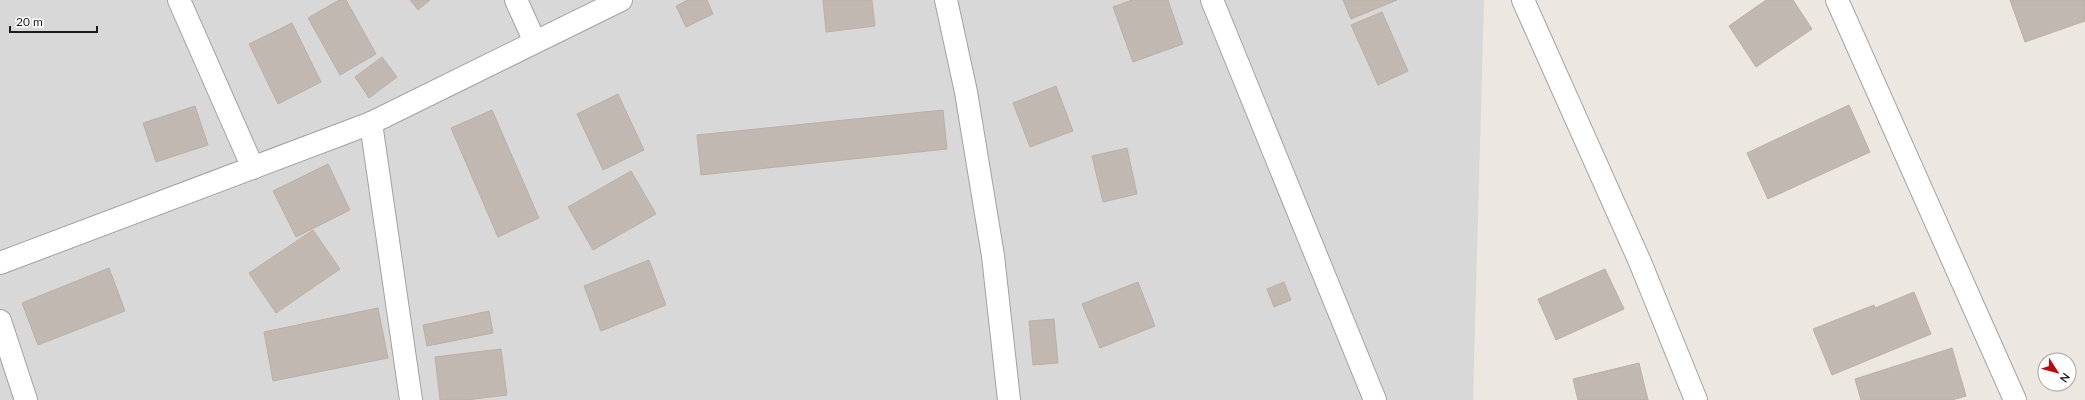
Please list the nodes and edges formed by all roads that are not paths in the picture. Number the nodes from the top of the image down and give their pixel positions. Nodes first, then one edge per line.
1 (179, 0) edge
2 (516, 0) edge
3 (621, 0) edge
4 (946, 0) edge
5 (1212, 0) edge
6 (1523, 0) edge
7 (1837, 0) edge
8 (535, 42) junction
9 (371, 123) junction
10 (253, 168) junction
11 (0, 263) edge
12 (0, 321) edge
13 (26, 400) edge
14 (411, 400) edge
15 (1009, 400) edge
16 (1375, 400) edge
17 (1696, 400) edge
18 (2014, 400) edge

1 - 10 street
2 - 8 street
3 - 8 street
4 - 15 street
5 - 16 street
6 - 17 street
7 - 18 street
8 - 9 street
9 - 10 street
9 - 14 street
10 - 11 street
12 - 13 street

